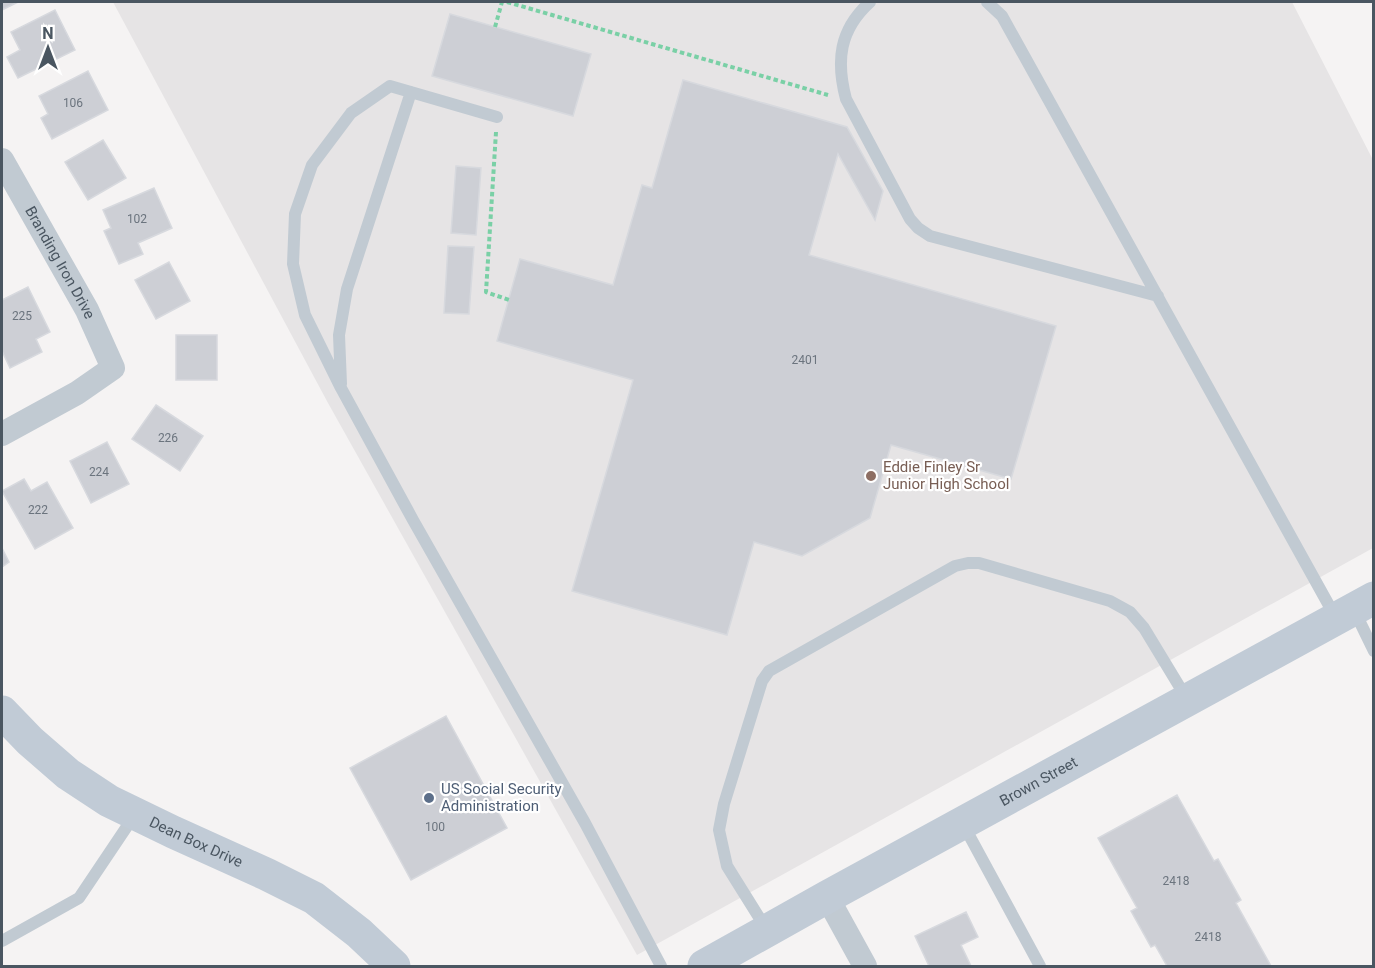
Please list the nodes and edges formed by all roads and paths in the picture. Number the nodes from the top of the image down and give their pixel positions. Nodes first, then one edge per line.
1 (502, 2) edge
2 (507, 2) edge
3 (870, 2) edge
4 (987, 2) edge
5 (495, 27) dead end
6 (411, 92) junction
7 (846, 99) junction
8 (497, 117) joint
9 (2, 160) edge
10 (1158, 296) junction
11 (509, 300) dead end
12 (341, 388) junction
13 (2, 434) edge
14 (1355, 609) edge
15 (1374, 651) edge
16 (1188, 700) junction
17 (2, 712) edge
18 (135, 814) junction
19 (962, 823) junction
20 (827, 897) junction
21 (767, 931) junction
22 (2, 941) edge
23 (394, 966) edge
24 (661, 966) edge
25 (704, 966) edge
26 (865, 966) edge
27 (1040, 966) edge

1 - 5 path
2 - 7 path
3 - 7 lane
4 - 10 lane
6 - 8 lane
6 - 12 lane
6 - 12 lane
7 - 10 lane
8 - 11 path
9 - 13 street, Branding Iron Drive
10 - 14 lane
12 - 24 lane
14 - 15 lane
14 - 16 main road, Brown Street
16 - 19 main road, Brown Street
16 - 21 lane
17 - 18 main road, Dean Box Drive
18 - 22 lane
18 - 23 main road, Dean Box Drive
19 - 20 main road, Brown Street
19 - 27 lane
20 - 21 main road, Brown Street
20 - 26 street
21 - 25 main road, Brown Street

